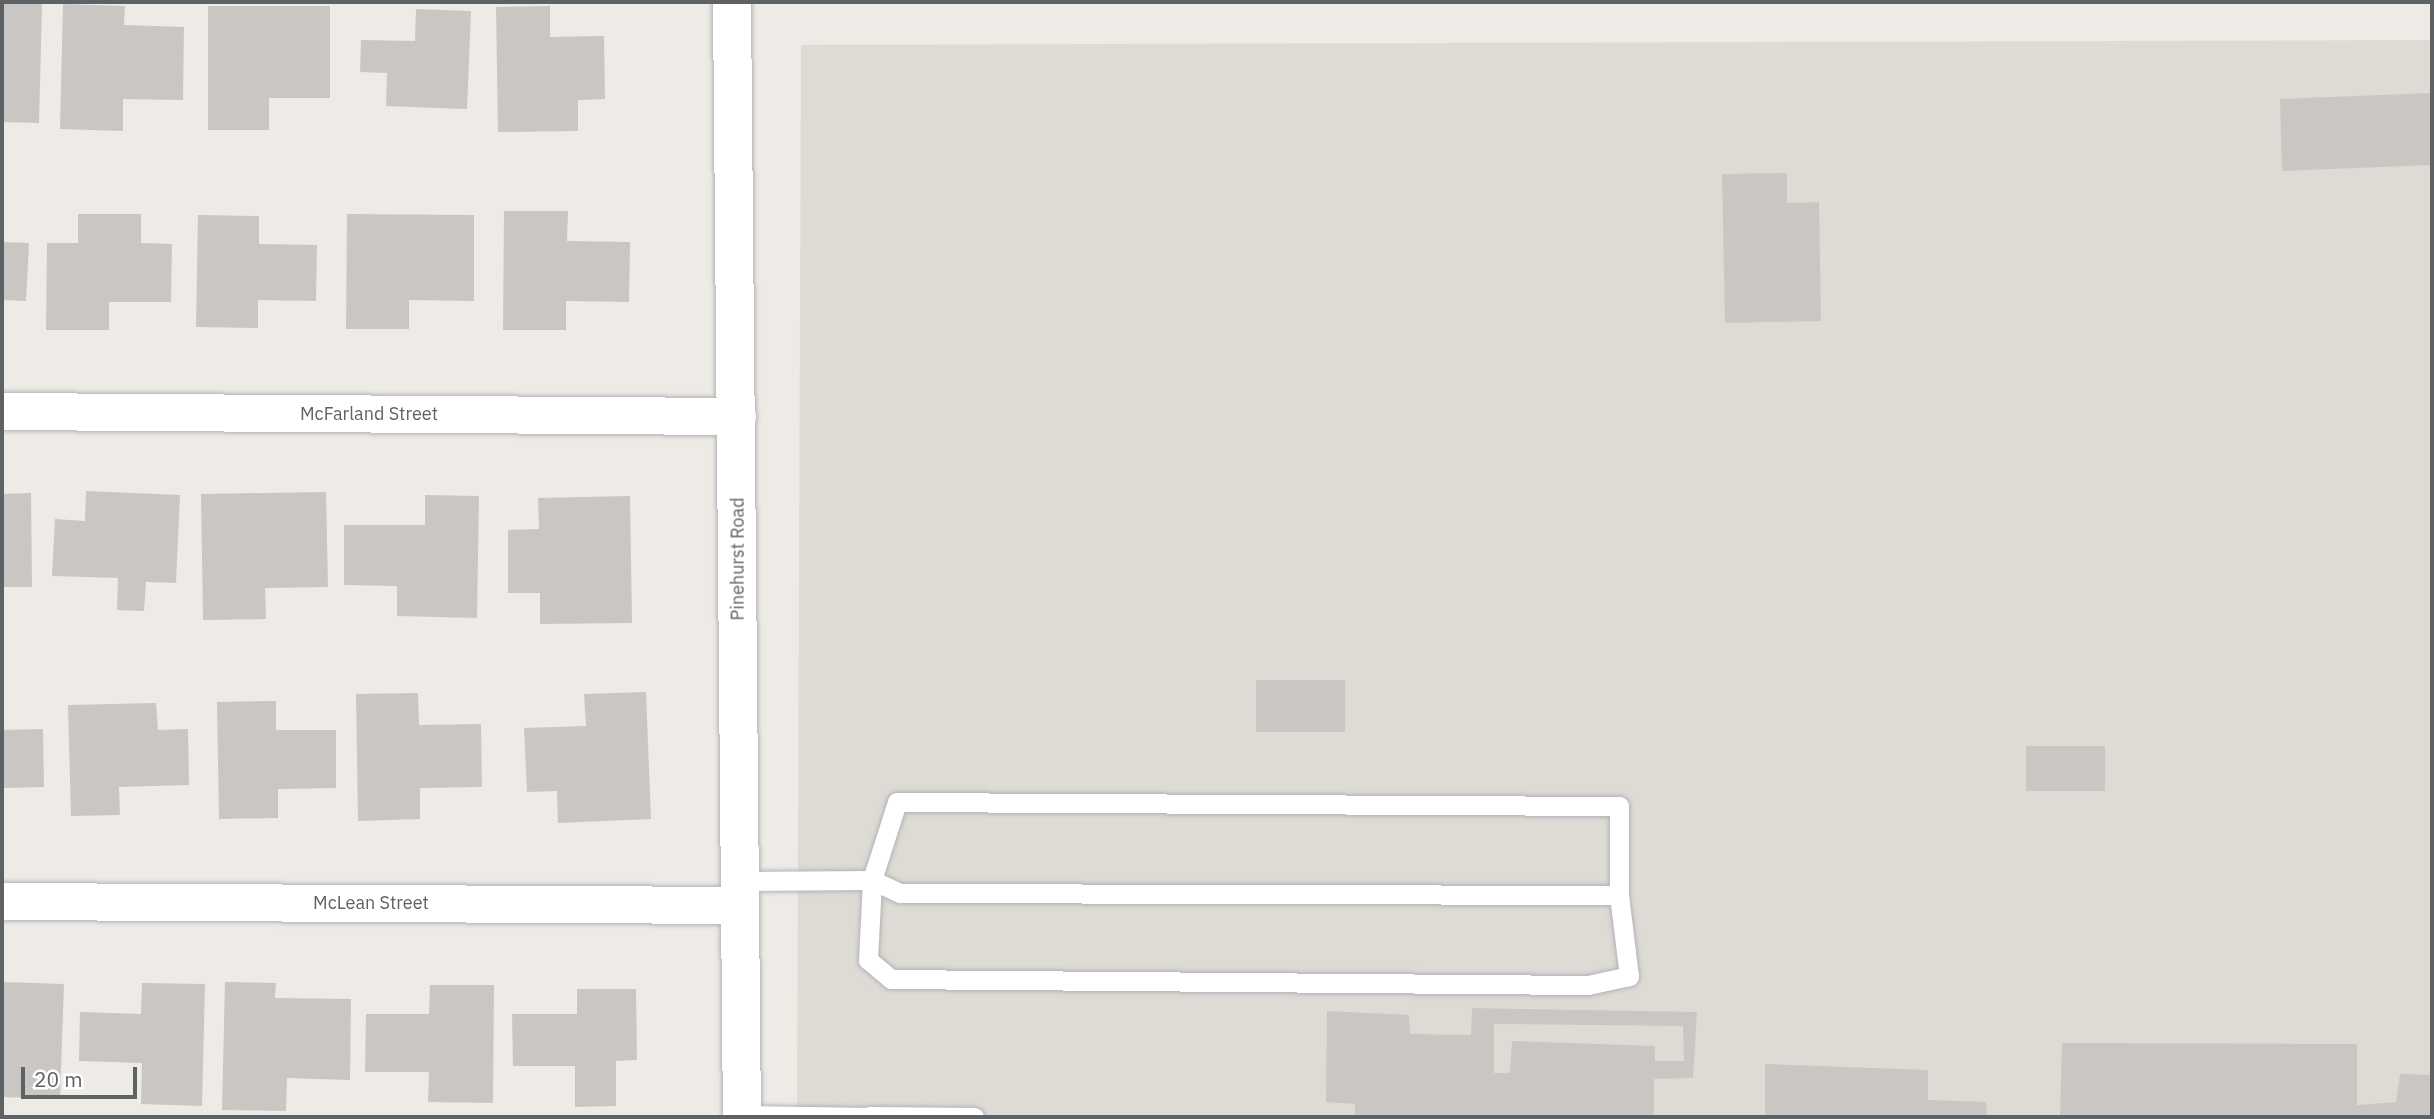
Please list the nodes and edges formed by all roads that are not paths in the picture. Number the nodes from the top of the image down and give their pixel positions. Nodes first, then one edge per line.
1 (732, 2) edge
2 (2, 411) edge
3 (737, 416) junction
4 (872, 880) junction
5 (740, 893) junction
6 (1619, 895) junction
7 (2, 901) edge
8 (742, 1116) edge
9 (870, 1117) edge
10 (974, 1117) edge

1 - 3 street, Pinehurst Road
2 - 3 street, McFarland Street
3 - 5 street, Pinehurst Road
4 - 5 lane
4 - 6 lane
4 - 6 lane
4 - 6 lane
5 - 7 street, McLean Street
5 - 8 street, Pinehurst Road
8 - 9 lane
9 - 10 lane

